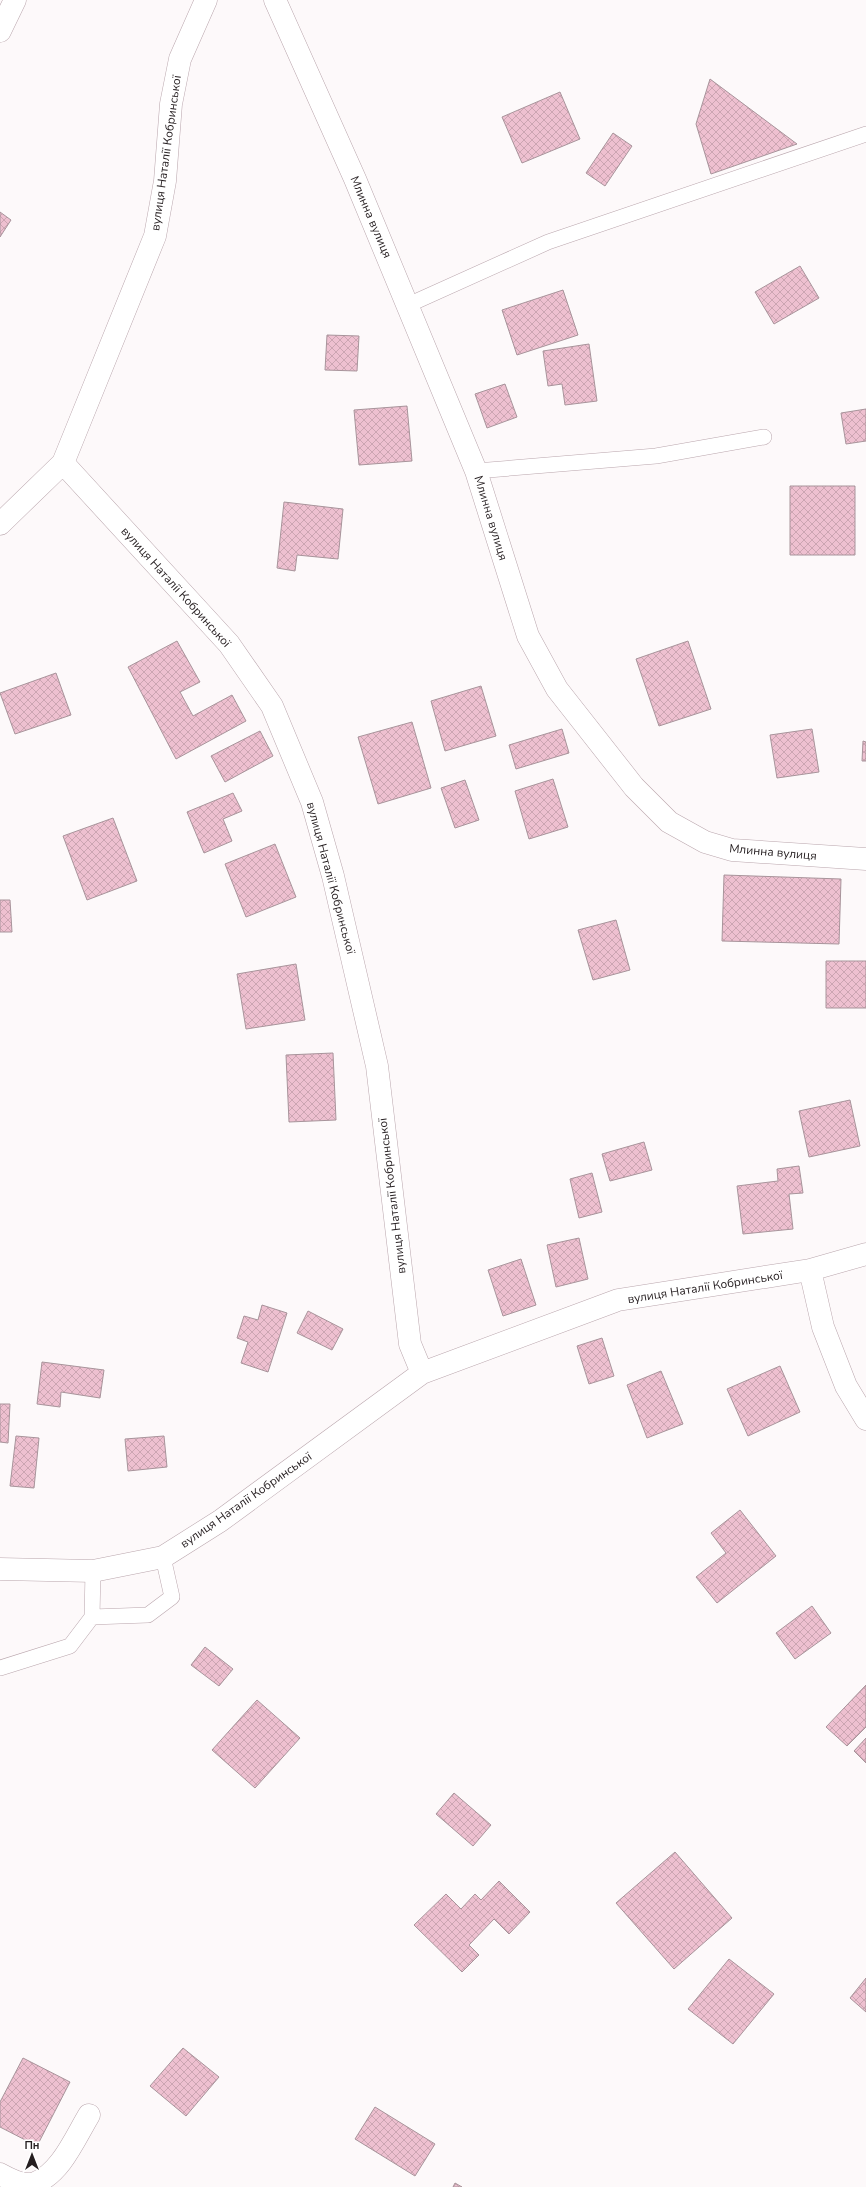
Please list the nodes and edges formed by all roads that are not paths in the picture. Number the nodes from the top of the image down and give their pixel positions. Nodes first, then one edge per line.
1 (15, 0) edge
2 (206, 0) edge
3 (275, 0) edge
4 (0, 31) edge
5 (866, 134) edge
6 (408, 305) junction
7 (764, 437) dead end
8 (63, 463) junction
9 (476, 471) junction
10 (0, 524) edge
11 (866, 859) edge
12 (866, 1254) edge
13 (810, 1270) junction
14 (422, 1373) junction
15 (866, 1419) edge
16 (163, 1557) junction
17 (0, 1569) edge
18 (93, 1571) junction
19 (92, 1617) junction
20 (0, 1668) edge
21 (89, 2115) dead end
22 (0, 2174) edge

1 - 4 street
2 - 8 street, вулиця Наталії Кобринської
3 - 6 street, Млинна вулиця
5 - 6 lane
6 - 9 street, Млинна вулиця
7 - 9 lane
8 - 10 street, вулиця Наталії Кобринської
8 - 14 street, вулиця Наталії Кобринської
9 - 11 street, Млинна вулиця
12 - 13 street, вулиця Наталії Кобринської
13 - 14 street, вулиця Наталії Кобринської
13 - 15 street
14 - 16 street, вулиця Наталії Кобринської
16 - 18 street, вулиця Наталії Кобринської
16 - 19 lane
17 - 18 street, вулиця Наталії Кобринської
18 - 19 lane
19 - 20 lane
21 - 22 street

